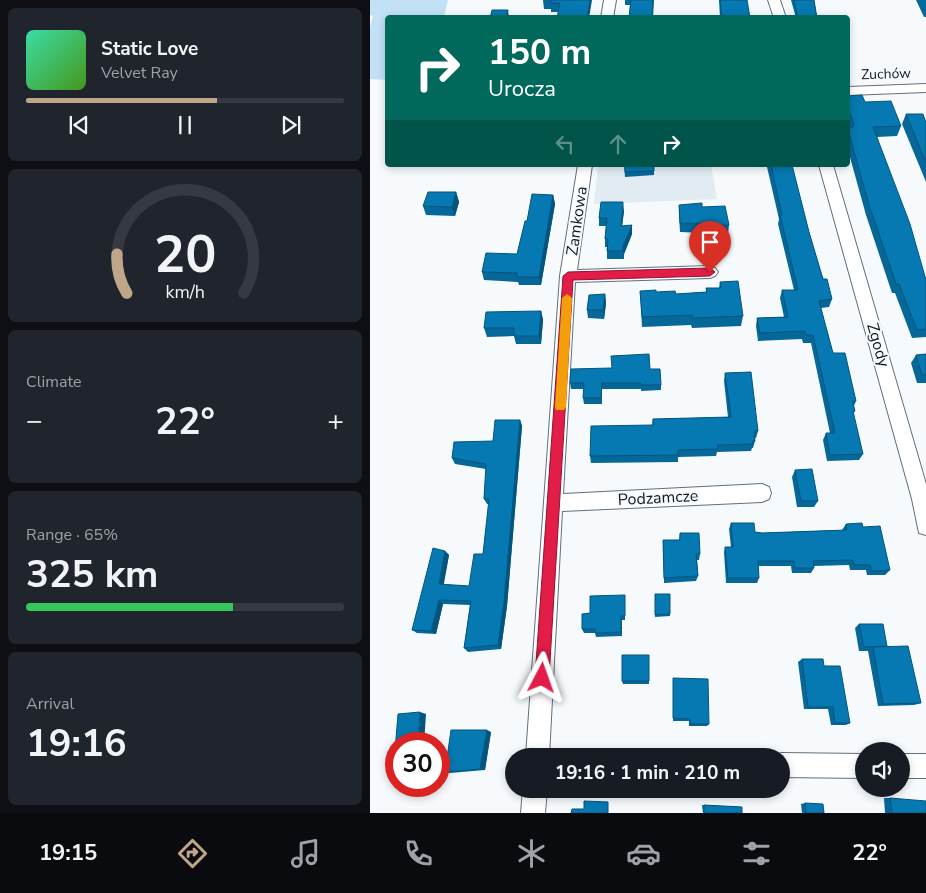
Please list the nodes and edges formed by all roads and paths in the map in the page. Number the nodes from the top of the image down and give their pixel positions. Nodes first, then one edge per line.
1 (610, 0) edge
2 (774, 0) edge
3 (608, 15) edge
4 (779, 15) edge
5 (926, 88) edge
6 (850, 91) edge
7 (585, 167) edge
8 (827, 167) edge
9 (710, 272) dead end
10 (568, 276) junction
11 (762, 493) dead end
12 (924, 499) edge
13 (554, 502) junction
14 (926, 526) edge
15 (538, 748) edge
16 (790, 765) edge
17 (855, 766) edge
18 (910, 766) edge
19 (926, 766) edge
20 (534, 798) edge
21 (533, 813) edge

1 - 3 street
2 - 4 street
5 - 6 street, Zuchów
7 - 10 street, Zamkowa
8 - 12 street, Zgody
9 - 10 street
10 - 13 street, Zamkowa
11 - 13 street, Podzamcze
12 - 14 street, Zgody
13 - 15 street, Zamkowa
16 - 17 street
18 - 19 street
20 - 21 street

